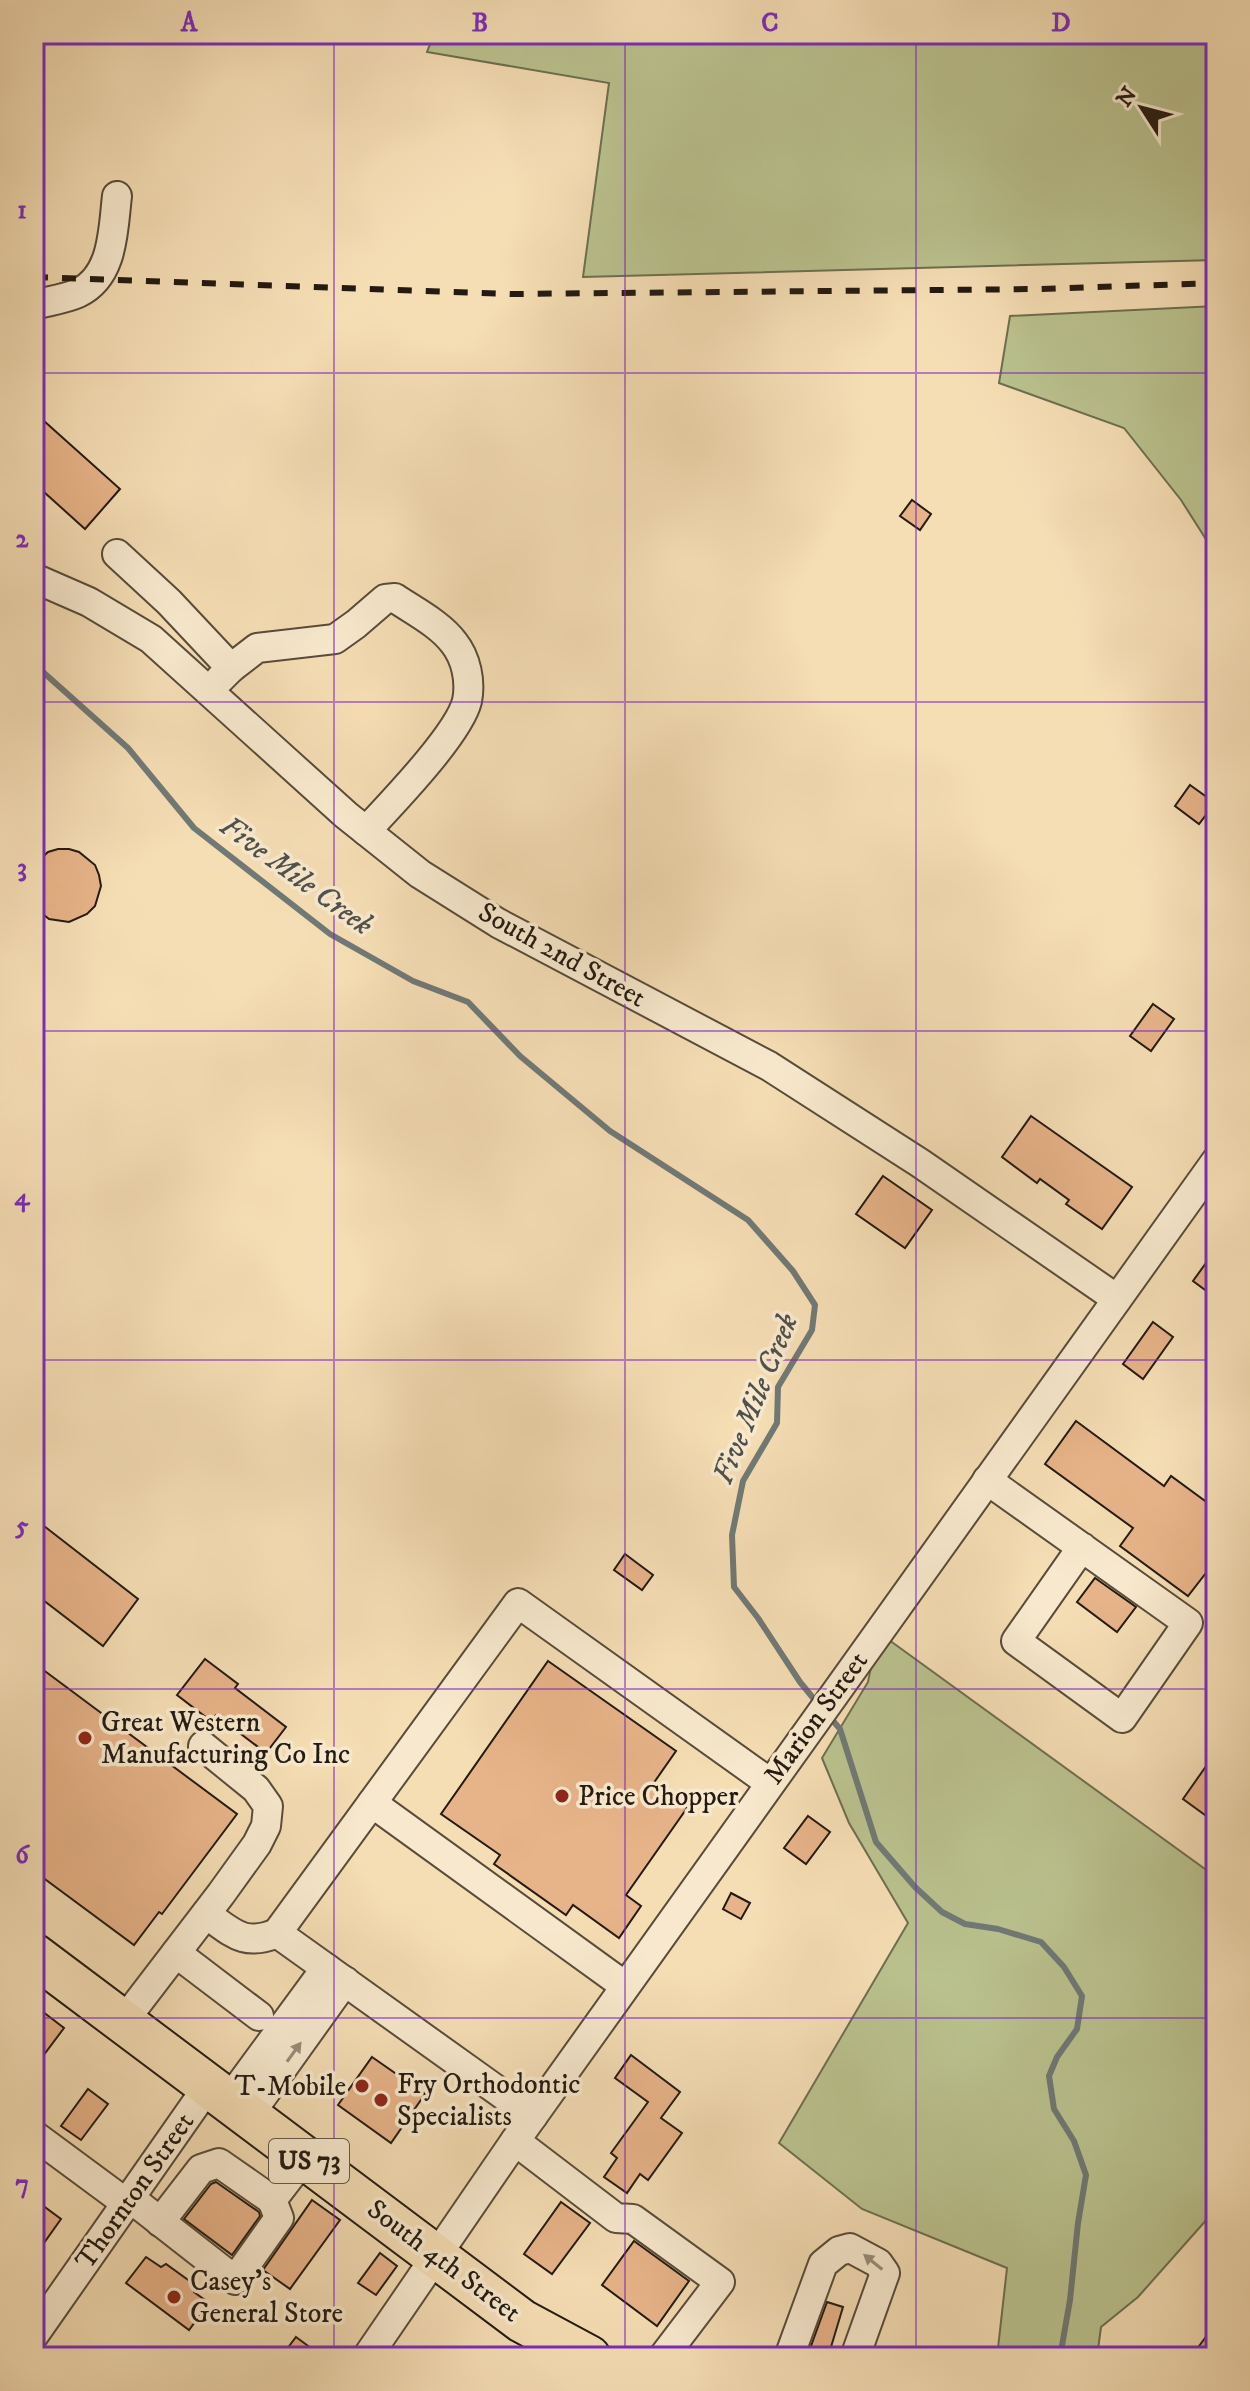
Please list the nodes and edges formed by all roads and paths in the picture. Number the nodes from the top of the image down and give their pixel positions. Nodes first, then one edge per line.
1 (117, 196) dead end
2 (34, 305) edge
3 (117, 554) dead end
4 (34, 578) edge
5 (231, 668) junction
6 (207, 690) junction
7 (366, 831) junction
8 (1216, 1161) edge
9 (1117, 1299) junction
10 (987, 1480) junction
11 (1082, 1547) junction
12 (203, 1746) dead end
13 (770, 1783) junction
14 (372, 1803) junction
15 (206, 1914) junction
16 (277, 1933) junction
17 (176, 1953) junction
18 (34, 1955) edge
19 (336, 1974) junction
20 (625, 1986) junction
21 (259, 2016) dead end
22 (123, 2022) junction
23 (229, 2100) junction
24 (533, 2116) junction
25 (34, 2135) edge
26 (515, 2141) junction
27 (305, 2157) junction
28 (272, 2200) junction
29 (128, 2201) junction
30 (160, 2222) junction
31 (435, 2256) junction
32 (38, 2320) edge
33 (367, 2357) edge
34 (589, 2357) edge
35 (663, 2357) edge
36 (789, 2357) edge
37 (855, 2357) edge

1 - 2 street
3 - 5 street
4 - 6 street, South 2nd Street
5 - 6 street
5 - 7 street
6 - 7 street, South 2nd Street
7 - 9 street, South 2nd Street
8 - 9 street, Marion Street
9 - 10 street, Marion Street
10 - 11 street
10 - 13 street, Marion Street
11 - 11 street
12 - 15 street
13 - 14 street
13 - 20 street, Marion Street
14 - 16 street
14 - 20 street
15 - 16 street
15 - 17 street
16 - 19 street
17 - 21 street
17 - 22 street
18 - 22 highway, South 4th Street / US 73
19 - 23 street, Thornton Street
19 - 24 street
20 - 24 street, Marion Street
22 - 23 highway, South 4th Street / US 73
23 - 27 highway, South 4th Street / US 73
23 - 29 street, Thornton Street
24 - 26 street, Marion Street
25 - 29 street
26 - 31 street, Marion Street
26 - 35 street
27 - 28 street
27 - 31 highway, South 4th Street / US 73
28 - 30 street
28 - 30 street
29 - 30 street
29 - 32 street, Thornton Street
31 - 33 street, Marion Street
31 - 34 highway, South 4th Street / US 73
37 -> 36 street

